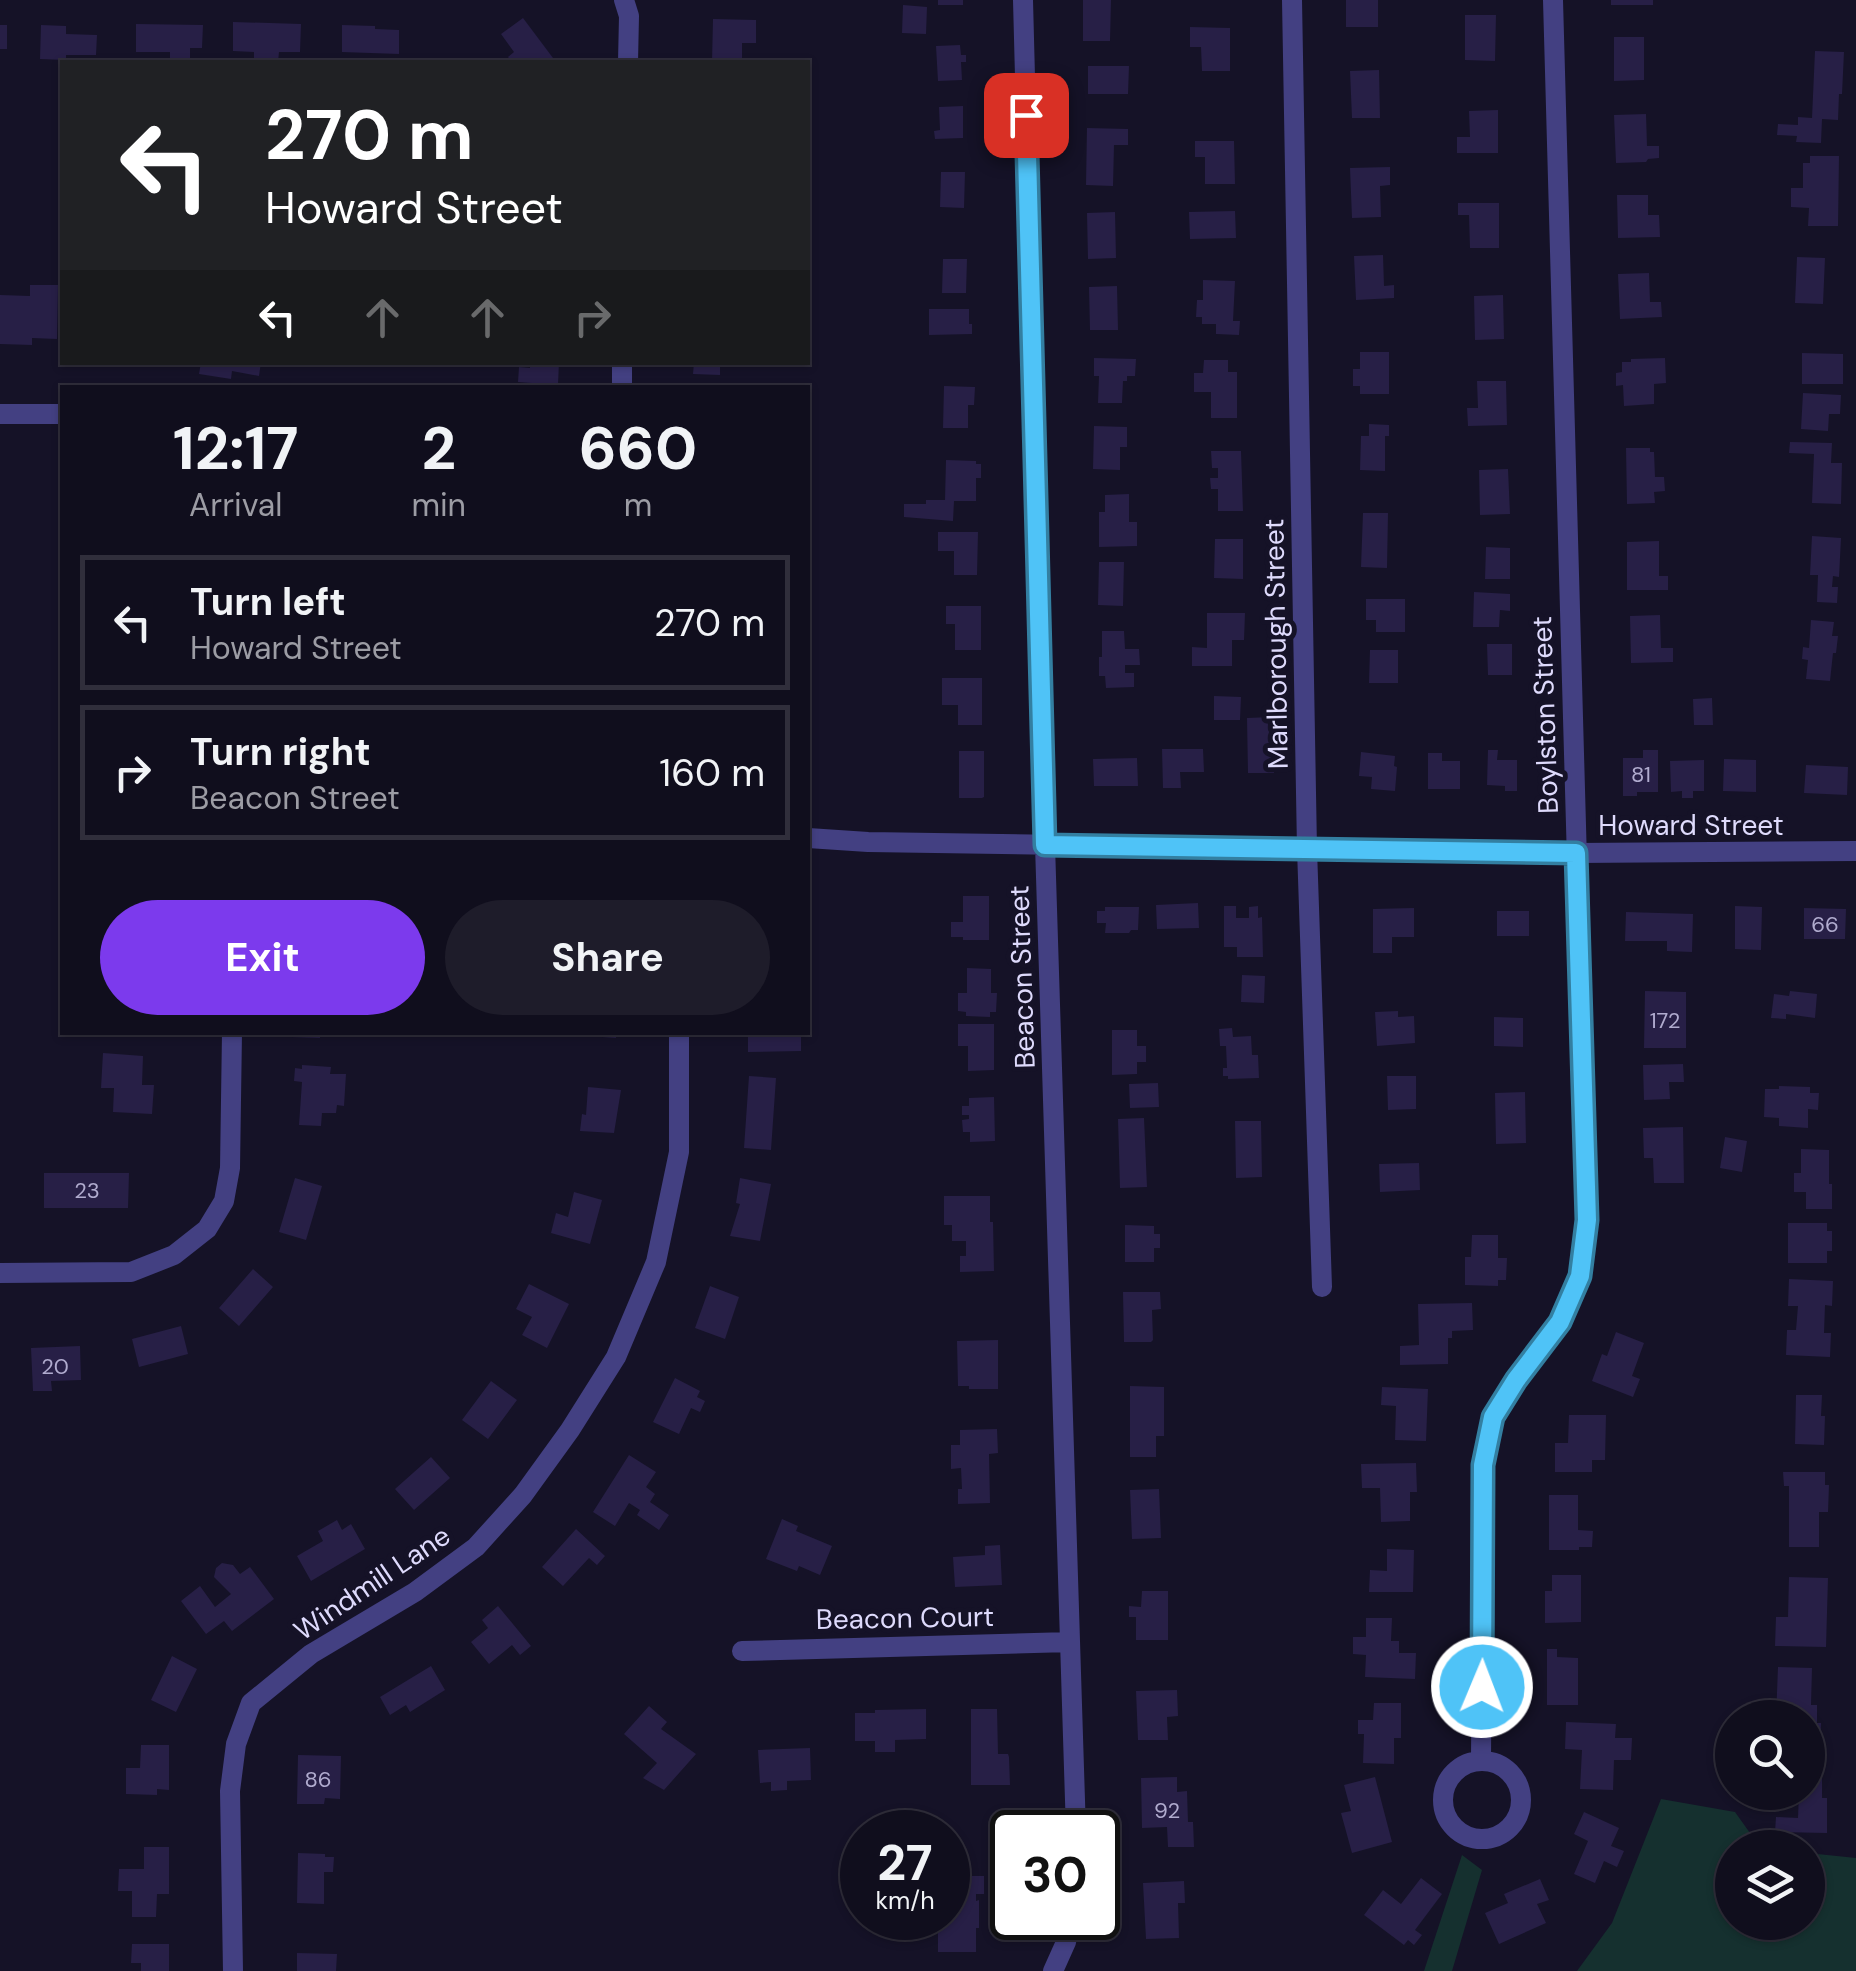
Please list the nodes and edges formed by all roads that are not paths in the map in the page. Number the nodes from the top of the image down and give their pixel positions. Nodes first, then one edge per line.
1 (624, 0) edge
2 (1023, 0) edge
3 (1292, 0) edge
4 (1553, 0) edge
5 (628, 60) edge
6 (0, 414) edge
7 (60, 414) edge
8 (810, 838) edge
9 (1045, 845) junction
10 (1307, 849) junction
11 (1856, 851) edge
12 (1576, 853) junction
13 (232, 1035) edge
14 (679, 1035) edge
15 (0, 1273) edge
16 (1322, 1287) dead end
17 (1070, 1642) junction
18 (742, 1651) dead end
19 (1481, 1761) dead end
20 (1075, 1810) edge
21 (1066, 1940) edge
22 (233, 1971) edge
23 (1053, 1971) edge

1 - 5 street
2 - 9 street, Beacon Street
3 - 10 street, Marlborough Street
4 - 12 street, Boylston Street
6 - 7 street
8 - 9 street, Howard Street
9 - 10 street, Howard Street
9 - 17 street, Beacon Street
10 - 12 street, Howard Street
10 - 16 street, Marlborough Street
11 - 12 street, Howard Street
12 - 19 street, Boylston Street
13 - 15 street
14 - 22 street, Windmill Lane
17 - 18 street, Beacon Court
17 - 20 street, Beacon Street
21 - 23 street

